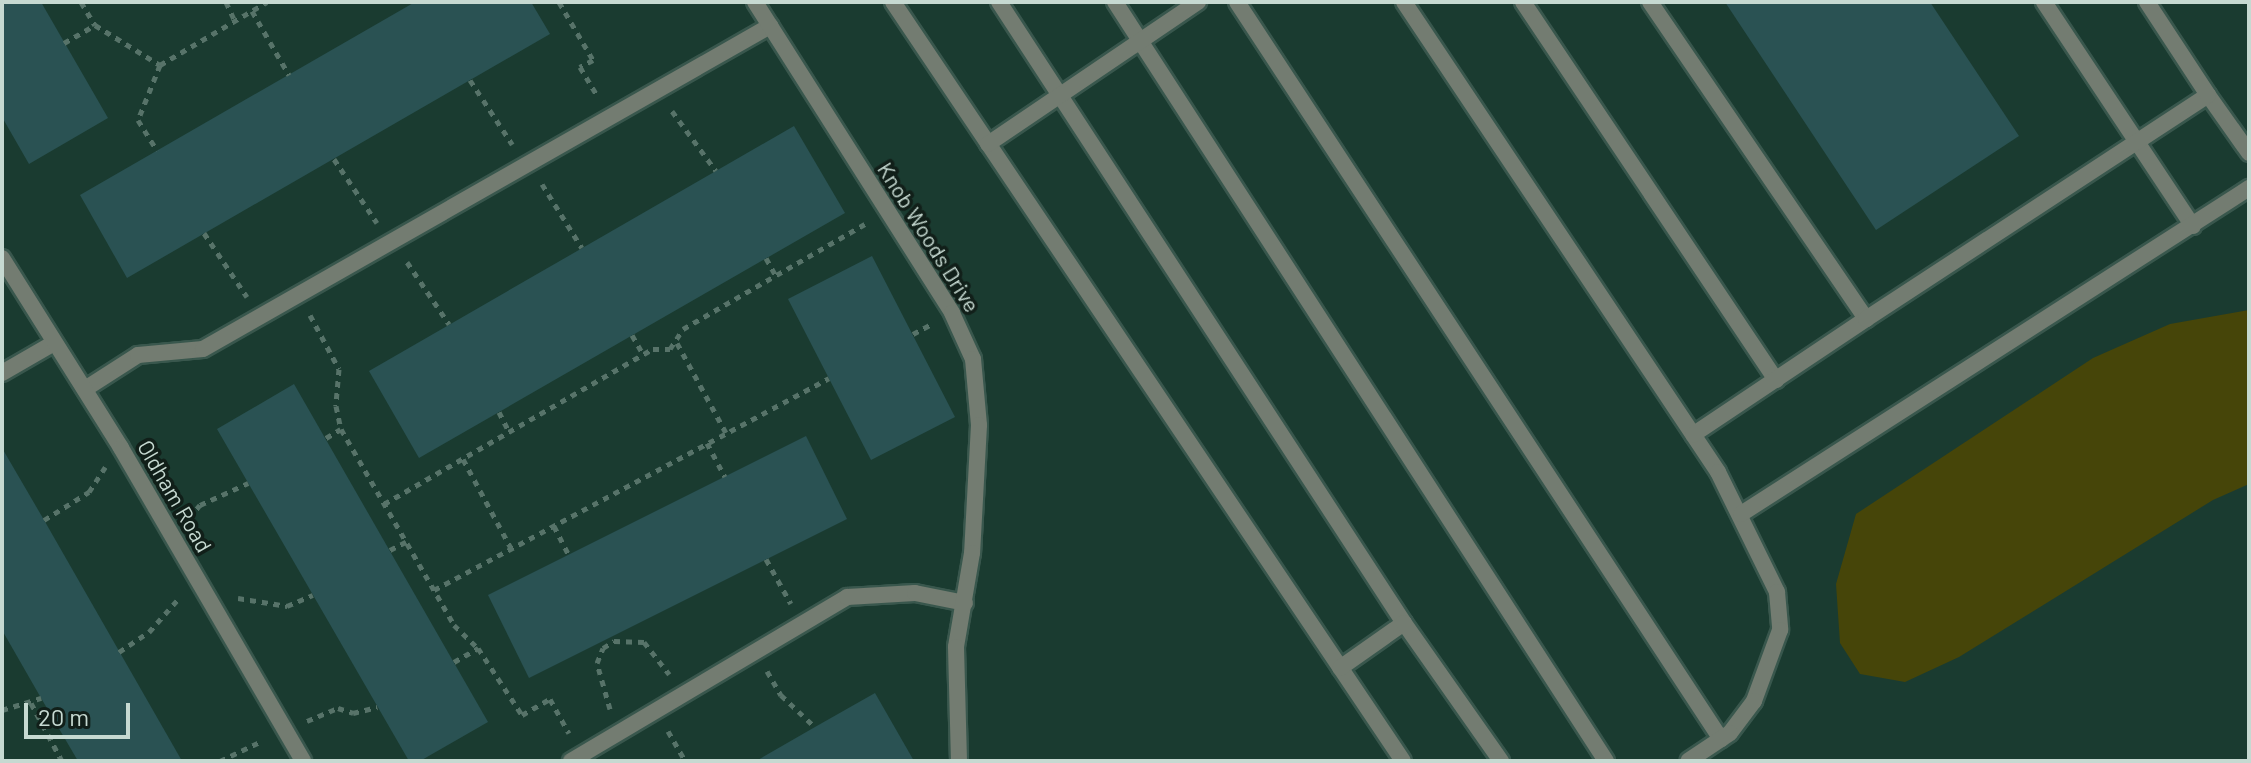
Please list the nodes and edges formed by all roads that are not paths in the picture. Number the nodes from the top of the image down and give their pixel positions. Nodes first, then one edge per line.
1 (755, 2) edge
2 (893, 2) edge
3 (999, 2) edge
4 (1115, 2) edge
5 (1198, 2) edge
6 (1237, 2) edge
7 (1404, 2) edge
8 (1523, 2) edge
9 (1650, 2) edge
10 (2044, 2) edge
11 (2147, 2) edge
12 (770, 26) junction
13 (1140, 41) junction
14 (1060, 95) junction
15 (2208, 95) junction
16 (2136, 140) junction
17 (988, 144) junction
18 (2249, 153) edge
19 (2249, 188) edge
20 (2193, 226) junction
21 (2, 258) edge
22 (1866, 319) junction
23 (54, 343) junction
24 (2, 373) edge
25 (1776, 380) junction
26 (85, 389) junction
27 (1693, 435) junction
28 (1741, 514) junction
29 (965, 603) junction
30 (1404, 623) junction
31 (1340, 668) junction
32 (1721, 739) junction
33 (576, 758) edge
34 (303, 761) edge
35 (959, 761) edge
36 (1403, 761) edge
37 (1501, 761) edge
38 (1606, 761) edge
39 (1688, 761) edge

1 - 12 street, Knob Woods Drive
2 - 17 street
3 - 14 street
4 - 13 street
5 - 13 street
6 - 32 street
7 - 27 street
8 - 25 street
9 - 22 street
10 - 16 street
11 - 15 street
12 - 26 street
12 - 29 street, Knob Woods Drive
13 - 14 street
13 - 38 street
14 - 17 street
14 - 30 street
15 - 16 street
15 - 18 street
16 - 20 street
16 - 22 street
17 - 31 street
19 - 20 street
20 - 28 street
21 - 23 street, Oldham Road
22 - 25 street
23 - 24 street
23 - 26 street, Oldham Road
25 - 27 street
26 - 34 street, Oldham Road
27 - 28 street
28 - 32 street
29 - 33 street
29 - 35 street, Knob Woods Drive
30 - 31 street
30 - 37 street
31 - 36 street
32 - 39 street

